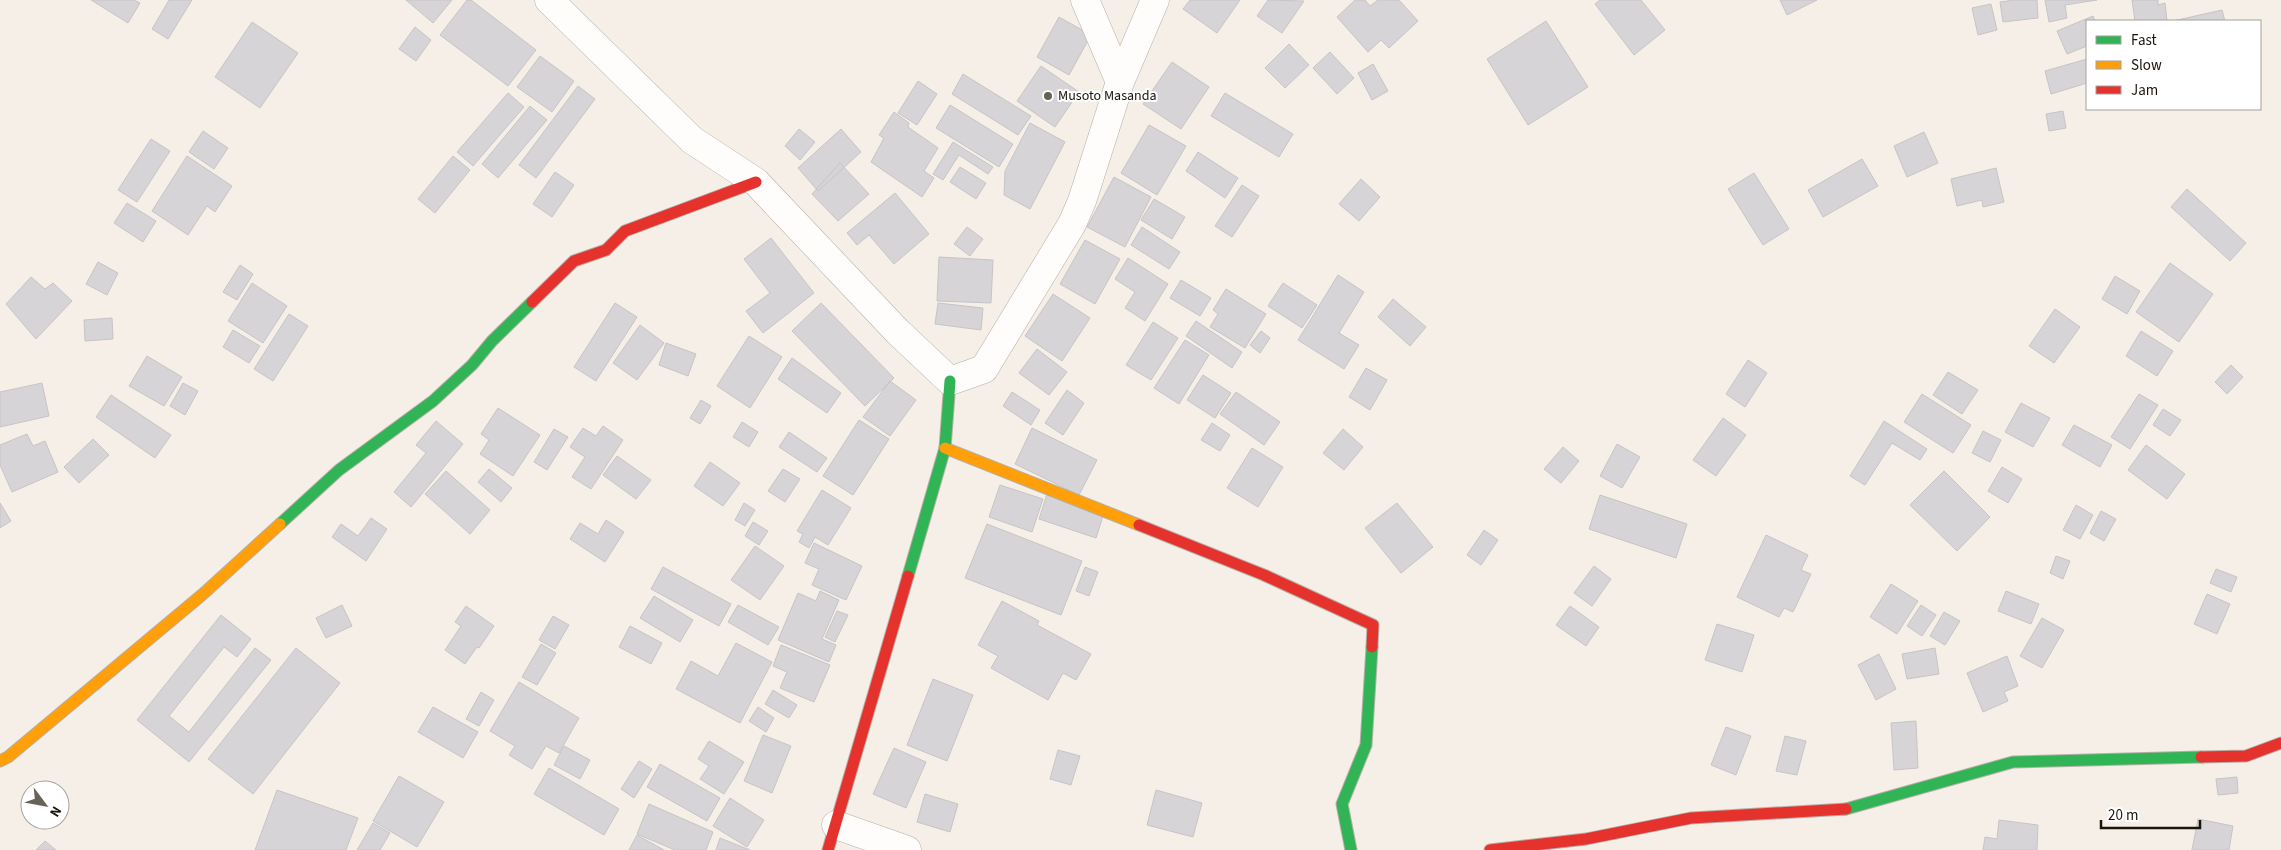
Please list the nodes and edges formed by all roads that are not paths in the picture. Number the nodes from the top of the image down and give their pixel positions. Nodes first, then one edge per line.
1 (549, 0) edge
2 (1085, 0) edge
3 (1155, 0) edge
4 (1120, 82) junction
5 (756, 182) junction
6 (950, 381) junction
7 (945, 448) junction
8 (2281, 743) edge
9 (0, 761) edge
10 (832, 838) edge
11 (907, 850) edge
12 (1351, 850) edge
13 (1490, 850) edge

1 - 5 street
2 - 4 street
3 - 4 street
4 - 6 street
5 - 6 street
5 - 9 street
6 - 7 street
7 - 10 street
7 - 12 street
8 - 13 street
10 - 11 street

